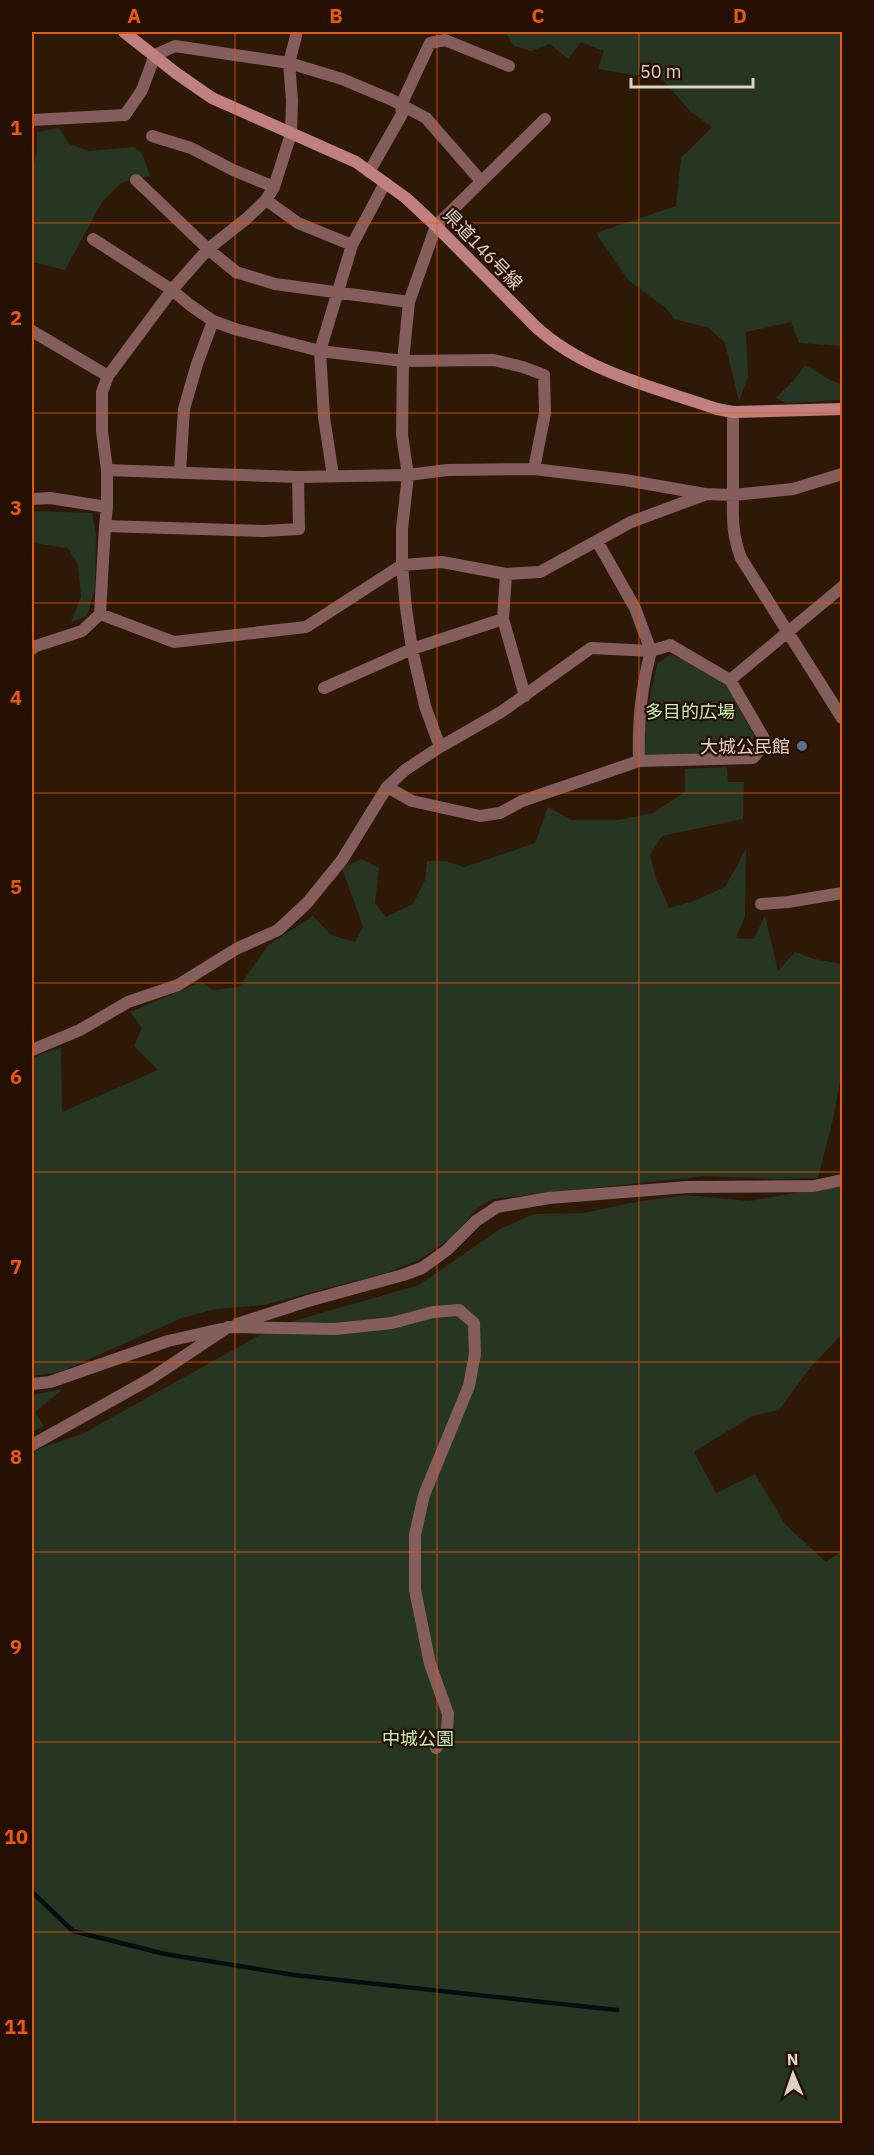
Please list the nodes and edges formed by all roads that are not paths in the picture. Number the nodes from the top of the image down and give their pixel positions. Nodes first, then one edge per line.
1 (124, 32) edge
2 (297, 32) edge
3 (155, 55) junction
4 (289, 63) junction
5 (509, 66) dead end
6 (401, 105) junction
7 (545, 119) dead end
8 (32, 120) edge
9 (291, 134) junction
10 (153, 136) dead end
11 (369, 172) junction
12 (136, 180) dead end
13 (481, 181) junction
14 (384, 183) junction
15 (274, 188) junction
16 (266, 200) junction
17 (436, 226) junction
18 (93, 239) dead end
19 (352, 245) junction
20 (208, 249) junction
21 (172, 290) junction
22 (337, 291) junction
23 (409, 302) junction
24 (213, 321) junction
25 (32, 331) edge
26 (320, 351) junction
27 (403, 361) junction
28 (108, 376) junction
29 (843, 409) edge
30 (733, 412) junction
31 (534, 469) junction
32 (107, 470) junction
33 (180, 472) junction
34 (843, 474) edge
35 (408, 475) junction
36 (333, 476) junction
37 (298, 477) junction
38 (705, 494) junction
39 (733, 495) junction
40 (32, 499) edge
41 (107, 507) junction
42 (105, 526) junction
43 (597, 541) junction
44 (402, 565) junction
45 (506, 574) junction
46 (843, 587) edge
47 (100, 614) junction
48 (503, 619) junction
49 (789, 632) junction
50 (32, 649) edge
51 (412, 649) junction
52 (651, 651) junction
53 (730, 680) junction
54 (324, 688) dead end
55 (525, 696) junction
56 (843, 718) edge
57 (440, 747) junction
58 (639, 761) junction
59 (387, 788) junction
60 (843, 894) edge
61 (761, 904) dead end
62 (32, 1050) edge
63 (843, 1180) edge
64 (228, 1327) junction
65 (32, 1384) edge
66 (32, 1445) edge
67 (436, 1748) dead end

1 - 3 main road, 県道146号線
2 - 4 street
3 - 4 street
3 - 8 street
3 - 9 main road, 県道146号線
4 - 6 street
4 - 9 street
5 - 6 street
6 - 11 street
6 - 13 street
7 - 13 street
9 - 11 main road, 県道146号線
9 - 15 street
10 - 15 street
11 - 14 main road, 県道146号線
12 - 20 street
13 - 17 street
14 - 17 main road, 県道146号線
14 - 19 street
15 - 16 street
16 - 19 street
16 - 20 street
17 - 23 street
17 - 30 main road, 県道146号線
18 - 21 street
19 - 22 street
20 - 21 street
20 - 22 street
21 - 24 street
21 - 28 street
22 - 23 street
22 - 26 street
23 - 27 street
24 - 26 street
24 - 33 street
25 - 28 street
26 - 27 street
26 - 36 street
27 - 31 street
27 - 35 street
28 - 32 street
29 - 30 main road, 県道146号線
30 - 39 street
31 - 35 street
31 - 38 street
32 - 33 street
32 - 41 street
33 - 37 street
34 - 39 street
35 - 36 street
35 - 44 street
36 - 37 street
37 - 42 street
38 - 39 street
38 - 43 street
39 - 49 street
40 - 41 street
41 - 42 street
42 - 47 street
43 - 45 street
43 - 52 street
44 - 45 street
44 - 47 street
44 - 51 street
45 - 48 street
46 - 49 street
47 - 50 street
48 - 51 street
48 - 55 street
49 - 53 street
49 - 56 street
51 - 54 street
51 - 57 street
52 - 53 street
52 - 55 street
52 - 58 street
53 - 58 street
55 - 57 street
57 - 59 street
58 - 59 street
59 - 62 street
60 - 61 street
63 - 64 street
64 - 65 street
64 - 66 street
64 - 67 street

